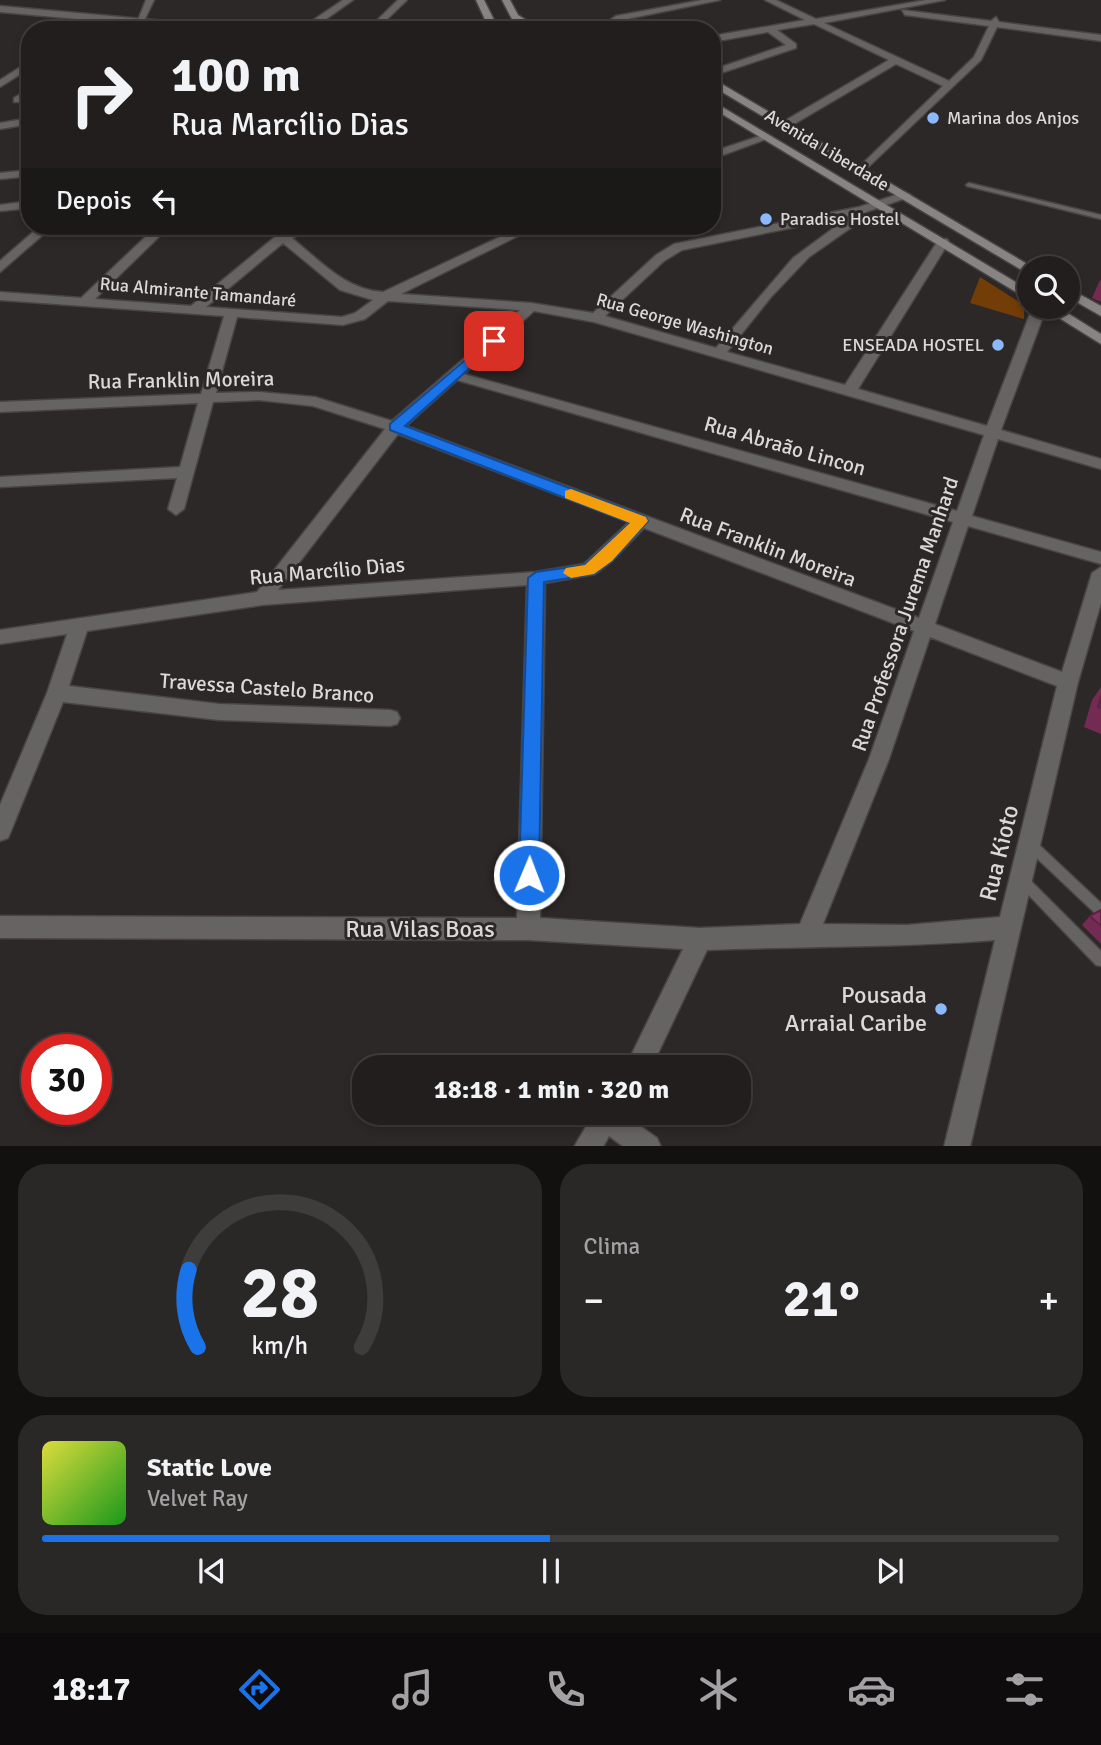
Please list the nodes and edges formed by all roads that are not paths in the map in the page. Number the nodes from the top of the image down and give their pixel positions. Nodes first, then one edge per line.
1 (150, 0) edge
2 (349, 0) edge
3 (403, 0) edge
4 (480, 0) edge
5 (506, 0) edge
6 (716, 0) edge
7 (769, 0) edge
8 (940, 0) edge
9 (908, 8) junction
10 (0, 9) edge
11 (891, 10) junction
12 (90, 18) junction
13 (86, 21) edge
14 (123, 21) edge
15 (135, 21) edge
16 (318, 21) edge
17 (381, 21) edge
18 (488, 21) edge
19 (520, 21) edge
20 (614, 21) edge
21 (814, 22) junction
22 (995, 22) junction
23 (771, 30) junction
24 (1101, 36) edge
25 (721, 38) edge
26 (894, 61) junction
27 (21, 70) edge
28 (721, 70) edge
29 (0, 84) edge
30 (949, 85) junction
31 (721, 87) edge
32 (21, 98) edge
33 (18, 100) dead end
34 (721, 109) edge
35 (21, 122) edge
36 (785, 125) junction
37 (0, 126) edge
38 (767, 137) junction
39 (721, 153) edge
40 (863, 169) junction
41 (21, 174) edge
42 (0, 176) edge
43 (969, 185) dead end
44 (905, 195) junction
45 (879, 204) junction
46 (21, 205) edge
47 (0, 208) edge
48 (862, 210) junction
49 (821, 216) junction
50 (1101, 217) edge
51 (842, 229) junction
52 (37, 235) edge
53 (155, 235) edge
54 (279, 235) edge
55 (290, 235) edge
56 (513, 235) edge
57 (282, 238) junction
58 (943, 242) junction
59 (1017, 262) edge
60 (0, 268) edge
61 (1017, 288) edge
62 (0, 296) edge
63 (386, 296) junction
64 (1080, 299) edge
65 (85, 301) junction
66 (531, 307) junction
67 (195, 309) junction
68 (1101, 312) edge
69 (231, 314) junction
70 (596, 318) junction
71 (1035, 319) edge
72 (1067, 319) edge
73 (1101, 340) edge
74 (719, 353) junction
75 (457, 376) junction
76 (849, 391) junction
77 (210, 396) junction
78 (0, 407) edge
79 (395, 427) junction
80 (992, 433) junction
81 (1101, 464) edge
82 (188, 472) junction
83 (0, 482) edge
84 (176, 509) dead end
85 (962, 518) junction
86 (640, 521) junction
87 (1101, 558) edge
88 (1101, 573) edge
89 (536, 578) junction
90 (262, 598) junction
91 (79, 627) junction
92 (925, 629) junction
93 (0, 637) edge
94 (1068, 682) junction
95 (57, 693) junction
96 (390, 718) dead end
97 (0, 831) edge
98 (1028, 843) junction
99 (1020, 878) junction
100 (1101, 911) edge
101 (0, 927) edge
102 (1008, 928) junction
103 (528, 929) junction
104 (807, 934) junction
105 (700, 939) junction
106 (1101, 961) edge
107 (644, 1055) edge
108 (602, 1125) edge
109 (620, 1125) edge
110 (587, 1146) edge
111 (648, 1146) edge
112 (957, 1146) edge

1 - 15 street
2 - 16 street
3 - 17 street
4 - 18 main road
5 - 19 main road
6 - 20 street
7 - 21 street
8 - 9 street
9 - 11 street
9 - 22 street
10 - 12 street
11 - 21 street
11 - 22 street
12 - 13 street
12 - 14 street
21 - 23 street
21 - 26 street
22 - 24 street
22 - 30 street
23 - 25 street
23 - 28 street
26 - 30 street
26 - 36 street
27 - 29 street
30 - 40 street
31 - 36 main road, Avenida Liberdade
32 - 33 street
34 - 38 main road, Avenida Liberdade
35 - 37 street
36 - 40 main road, Avenida Liberdade
38 - 39 street
38 - 45 main road, Avenida Liberdade
40 - 44 main road, Avenida Liberdade
41 - 42 street
43 - 50 lane
44 - 45 street
44 - 59 main road, Avenida Liberdade
45 - 48 street
45 - 58 main road, Avenida Liberdade
46 - 47 street
48 - 49 street
48 - 51 street
49 - 51 street
49 - 70 street
51 - 74 street
52 - 60 street
53 - 65 street
54 - 57 street, Rua George Washington
55 - 57 street
56 - 63 street, Rua Almirante Tamandaré
57 - 63 street, Rua George Washington
57 - 67 street
58 - 61 main road, Avenida Liberdade
58 - 76 street
62 - 65 street, Rua Almirante Tamandaré
63 - 66 street, Rua George Washington
63 - 69 street, Rua Almirante Tamandaré
64 - 68 main road
65 - 67 street, Rua Almirante Tamandaré
66 - 70 street, Rua George Washington
66 - 75 street
67 - 69 street, Rua Almirante Tamandaré
69 - 77 street
70 - 74 street, Rua George Washington
71 - 80 street, Rua Professora Jurema Manhard
72 - 73 main road
74 - 76 street, Rua George Washington
75 - 79 street
75 - 85 street, Rua Abraão Lincon
76 - 80 street, Rua George Washington
77 - 78 street, Rua Franklin Moreira
77 - 79 street, Rua Franklin Moreira
77 - 82 street
79 - 86 street, Rua Franklin Moreira
79 - 90 street
80 - 81 street, Rua George Washington
80 - 85 street, Rua Professora Jurema Manhard
82 - 83 street
82 - 84 street
85 - 87 street, Rua Abraão Lincon
85 - 92 street, Rua Professora Jurema Manhard
86 - 89 street, Rua Marcílio Dias
86 - 92 street, Rua Franklin Moreira
88 - 94 street, Rua Kioto
89 - 90 street, Rua Marcílio Dias
89 - 103 street
90 - 91 street, Rua Marcílio Dias
91 - 93 street, Rua Marcílio Dias
91 - 95 street
92 - 94 street, Rua Franklin Moreira
92 - 104 street, Rua Professora Jurema Manhard
94 - 98 street, Rua Kioto
95 - 96 street, Travessa Castelo Branco
95 - 97 street
98 - 99 street, Rua Kioto
98 - 100 lane
99 - 102 street, Rua Kioto
99 - 106 lane
101 - 103 street, Rua Vilas Boas
102 - 104 street, Rua Vilas Boas
102 - 112 street, Rua Kioto
103 - 105 street, Rua Vilas Boas
104 - 105 street, Rua Vilas Boas
105 - 107 street
108 - 110 street
109 - 111 street

